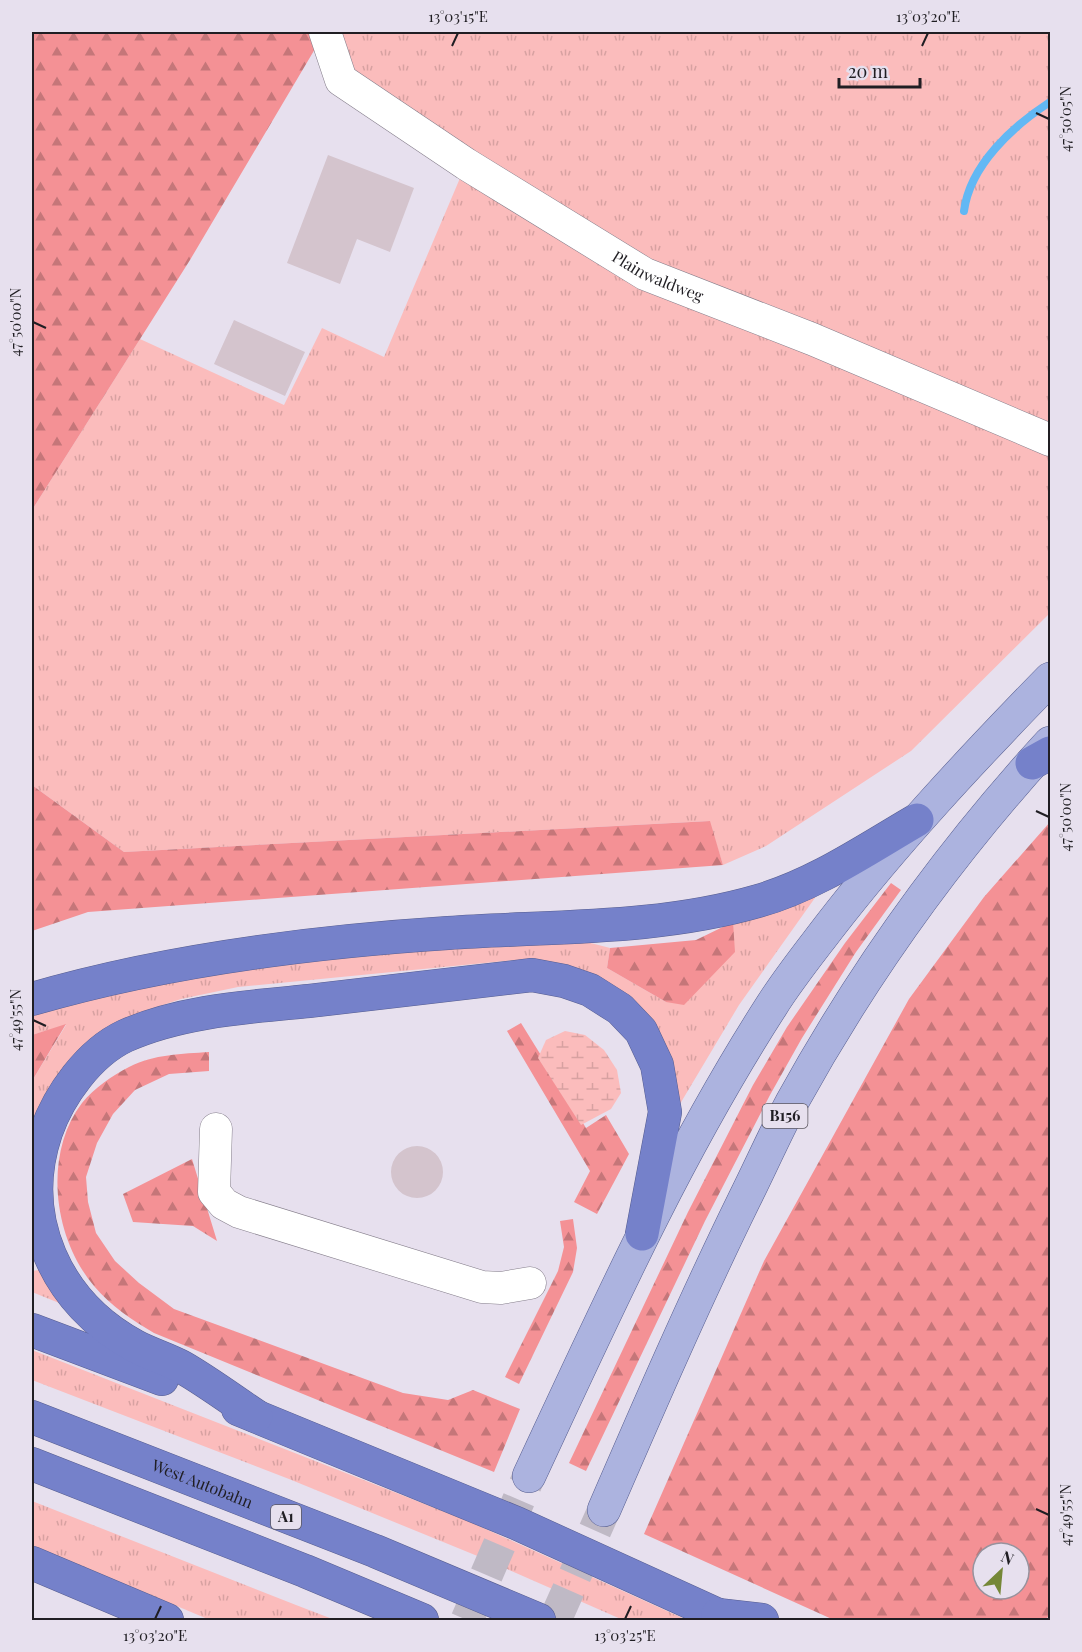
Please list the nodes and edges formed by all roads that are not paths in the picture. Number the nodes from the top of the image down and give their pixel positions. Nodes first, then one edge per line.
1 (325, 32) edge
2 (1050, 440) edge
3 (1050, 679) edge
4 (1044, 753) edge
5 (917, 820) junction
6 (32, 999) edge
7 (216, 1130) dead end
8 (642, 1234) junction
9 (530, 1283) dead end
10 (32, 1330) edge
11 (256, 1416) junction
12 (32, 1418) edge
13 (32, 1464) edge
14 (529, 1476) tunnel mouth
15 (604, 1510) tunnel mouth
16 (32, 1563) edge
17 (723, 1618) edge
18 (167, 1620) edge
19 (422, 1620) edge
20 (539, 1620) edge
21 (762, 1620) edge

1 - 2 street, Plainwaldweg
3 - 5 main road
4 - 15 main road, B156
5 - 6 highway
5 - 8 main road
7 - 9 street
8 - 11 highway
8 - 14 main road
10 - 11 highway
11 - 17 highway
12 - 20 highway, West Autobahn / A1
13 - 19 highway
16 - 18 highway
17 - 21 highway

